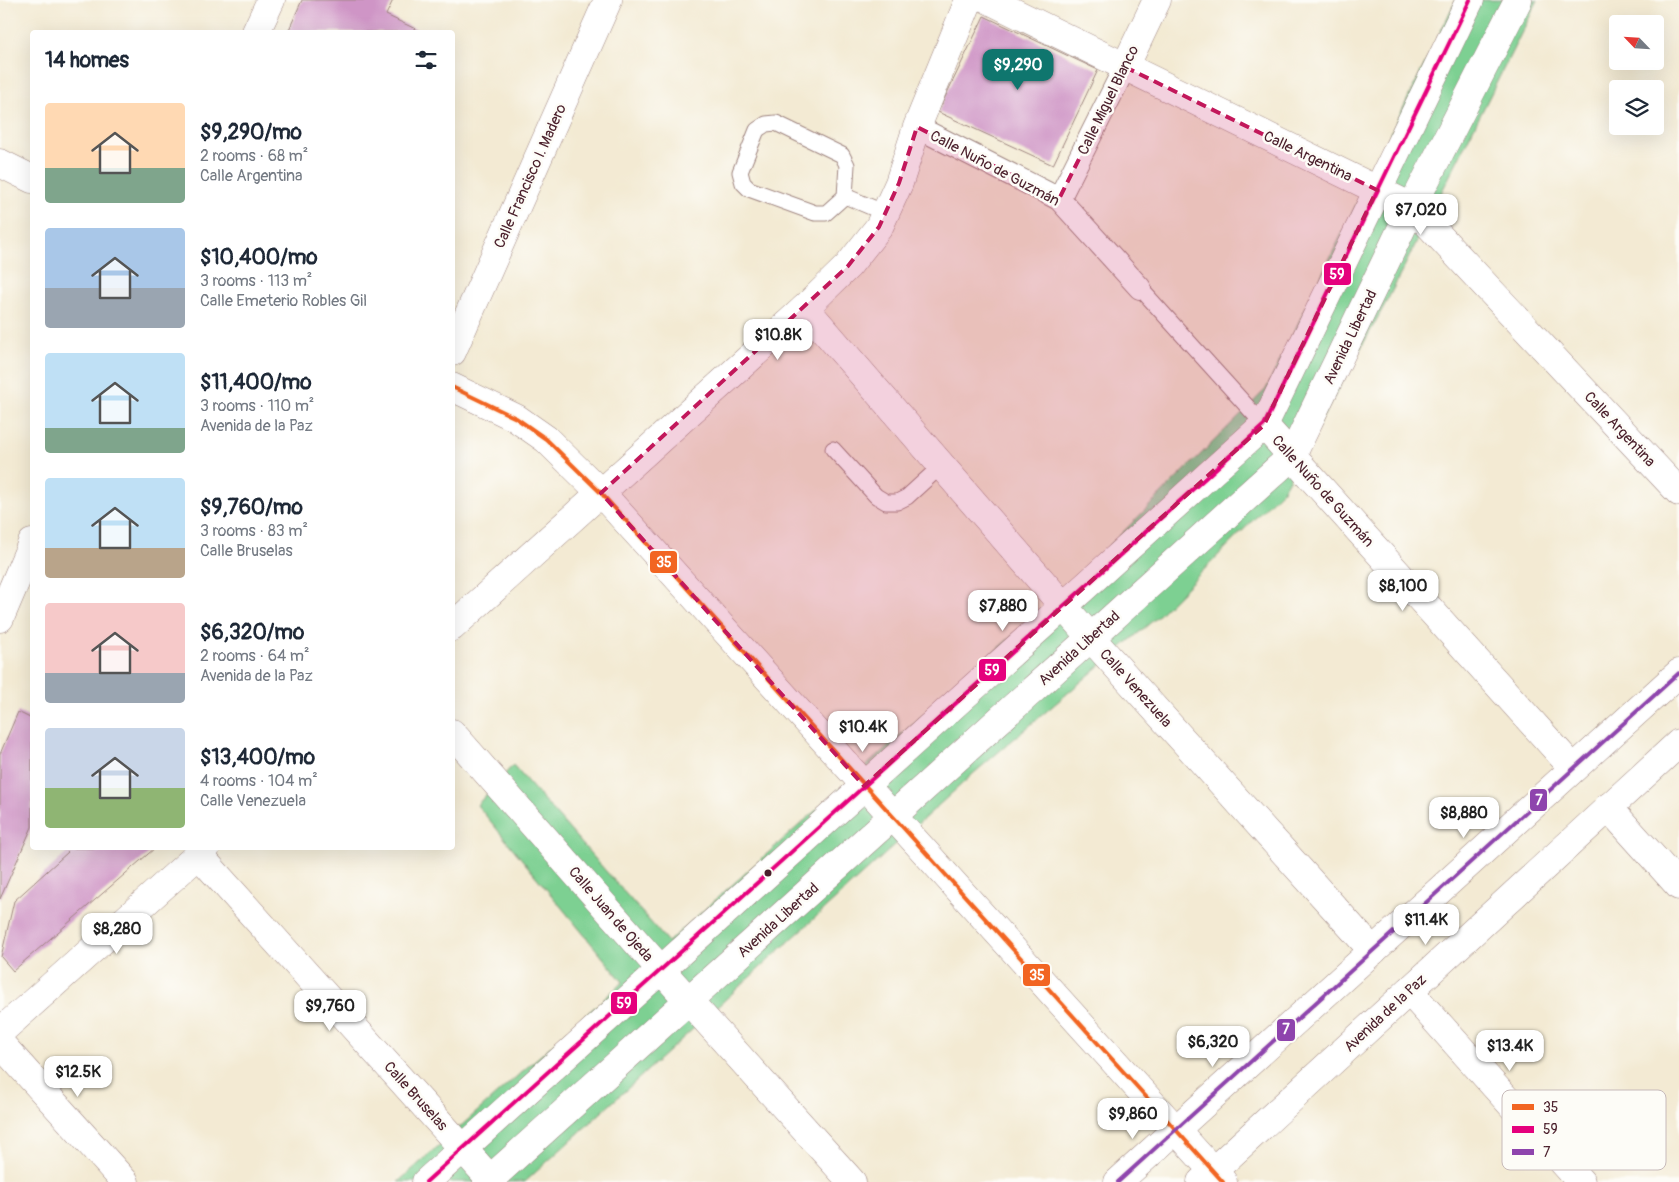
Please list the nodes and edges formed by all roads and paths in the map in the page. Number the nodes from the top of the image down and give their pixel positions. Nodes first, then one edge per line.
1 (271, 0) edge
2 (608, 0) edge
3 (969, 0) edge
4 (988, 0) edge
5 (1157, 0) edge
6 (1470, 0) edge
7 (1518, 0) edge
8 (257, 30) edge
9 (1124, 67) junction
10 (917, 128) junction
11 (0, 163) edge
12 (30, 178) edge
13 (1377, 190) junction
14 (845, 196) junction
15 (1059, 199) junction
16 (1412, 207) junction
17 (885, 213) junction
18 (1140, 288) joint
19 (805, 308) junction
20 (455, 345) edge
21 (455, 388) edge
22 (1264, 425) junction
23 (833, 449) dead end
24 (1292, 456) junction
25 (942, 465) junction
26 (1679, 492) edge
27 (601, 493) junction
28 (30, 552) edge
29 (1064, 606) junction
30 (0, 618) edge
31 (455, 624) edge
32 (1090, 638) junction
33 (1679, 673) edge
34 (455, 736) edge
35 (1679, 743) edge
36 (1573, 768) junction
37 (864, 786) junction
38 (1608, 807) junction
39 (892, 816) junction
40 (202, 851) edge
41 (1679, 886) edge
42 (1373, 951) junction
43 (661, 970) junction
44 (1409, 991) junction
45 (689, 1000) junction
46 (0, 1032) edge
47 (0, 1043) edge
48 (1502, 1094) edge
49 (1176, 1129) junction
50 (463, 1148) junction
51 (1570, 1170) edge
52 (1213, 1178) edge
53 (490, 1181) edge
54 (125, 1182) edge
55 (426, 1182) edge
56 (852, 1182) edge
57 (1118, 1182) edge
58 (1581, 1182) edge

1 - 8 street
2 - 20 street, Calle Francisco I. Madero
3 - 10 street
4 - 9 street, Calle Argentina
5 - 9 street, Calle Miguel Blanco
6 - 13 street
7 - 16 street, Avenida Libertad
9 - 13 street, Calle Argentina
9 - 15 street, Calle Miguel Blanco
10 - 15 street, Calle Nuño de Guzmán
10 - 17 street
11 - 12 street
13 - 16 street, Calle Argentina
13 - 22 street
14 - 14 lane
14 - 17 lane
15 - 18 street, Calle Nuño de Guzmán
16 - 24 street, Avenida Libertad
16 - 26 street, Calle Argentina
17 - 19 street
18 - 22 lane, Calle Nuño de Guzmán
19 - 25 street, Calle Venezuela
19 - 27 street
21 - 27 street
22 - 24 street, Calle Nuño de Guzmán
22 - 29 street
23 - 25 lane
24 - 32 street, Avenida Libertad
24 - 36 street, Calle Nuño de Guzmán
25 - 29 street, Calle Venezuela
27 - 31 street
27 - 37 street
28 - 30 street
29 - 32 street, Calle Venezuela
29 - 37 street
32 - 39 street, Avenida Libertad
32 - 42 street, Calle Venezuela
33 - 36 street
34 - 43 street, Calle Juan de Ojeda
35 - 38 street, Avenida de la Paz
36 - 42 street
37 - 39 street
37 - 43 street
38 - 41 street
38 - 44 street, Avenida de la Paz
39 - 45 street, Avenida Libertad
39 - 49 street
40 - 46 street
40 - 50 street, Calle Bruselas
42 - 49 street
43 - 45 street, Calle Juan de Ojeda
43 - 50 street
44 - 48 street
44 - 52 street, Avenida de la Paz
45 - 53 street, Avenida Libertad
45 - 56 street, Calle Juan de Ojeda
47 - 54 street
49 - 52 street
49 - 57 street
50 - 53 street, Calle Bruselas
50 - 55 street
51 - 58 street

